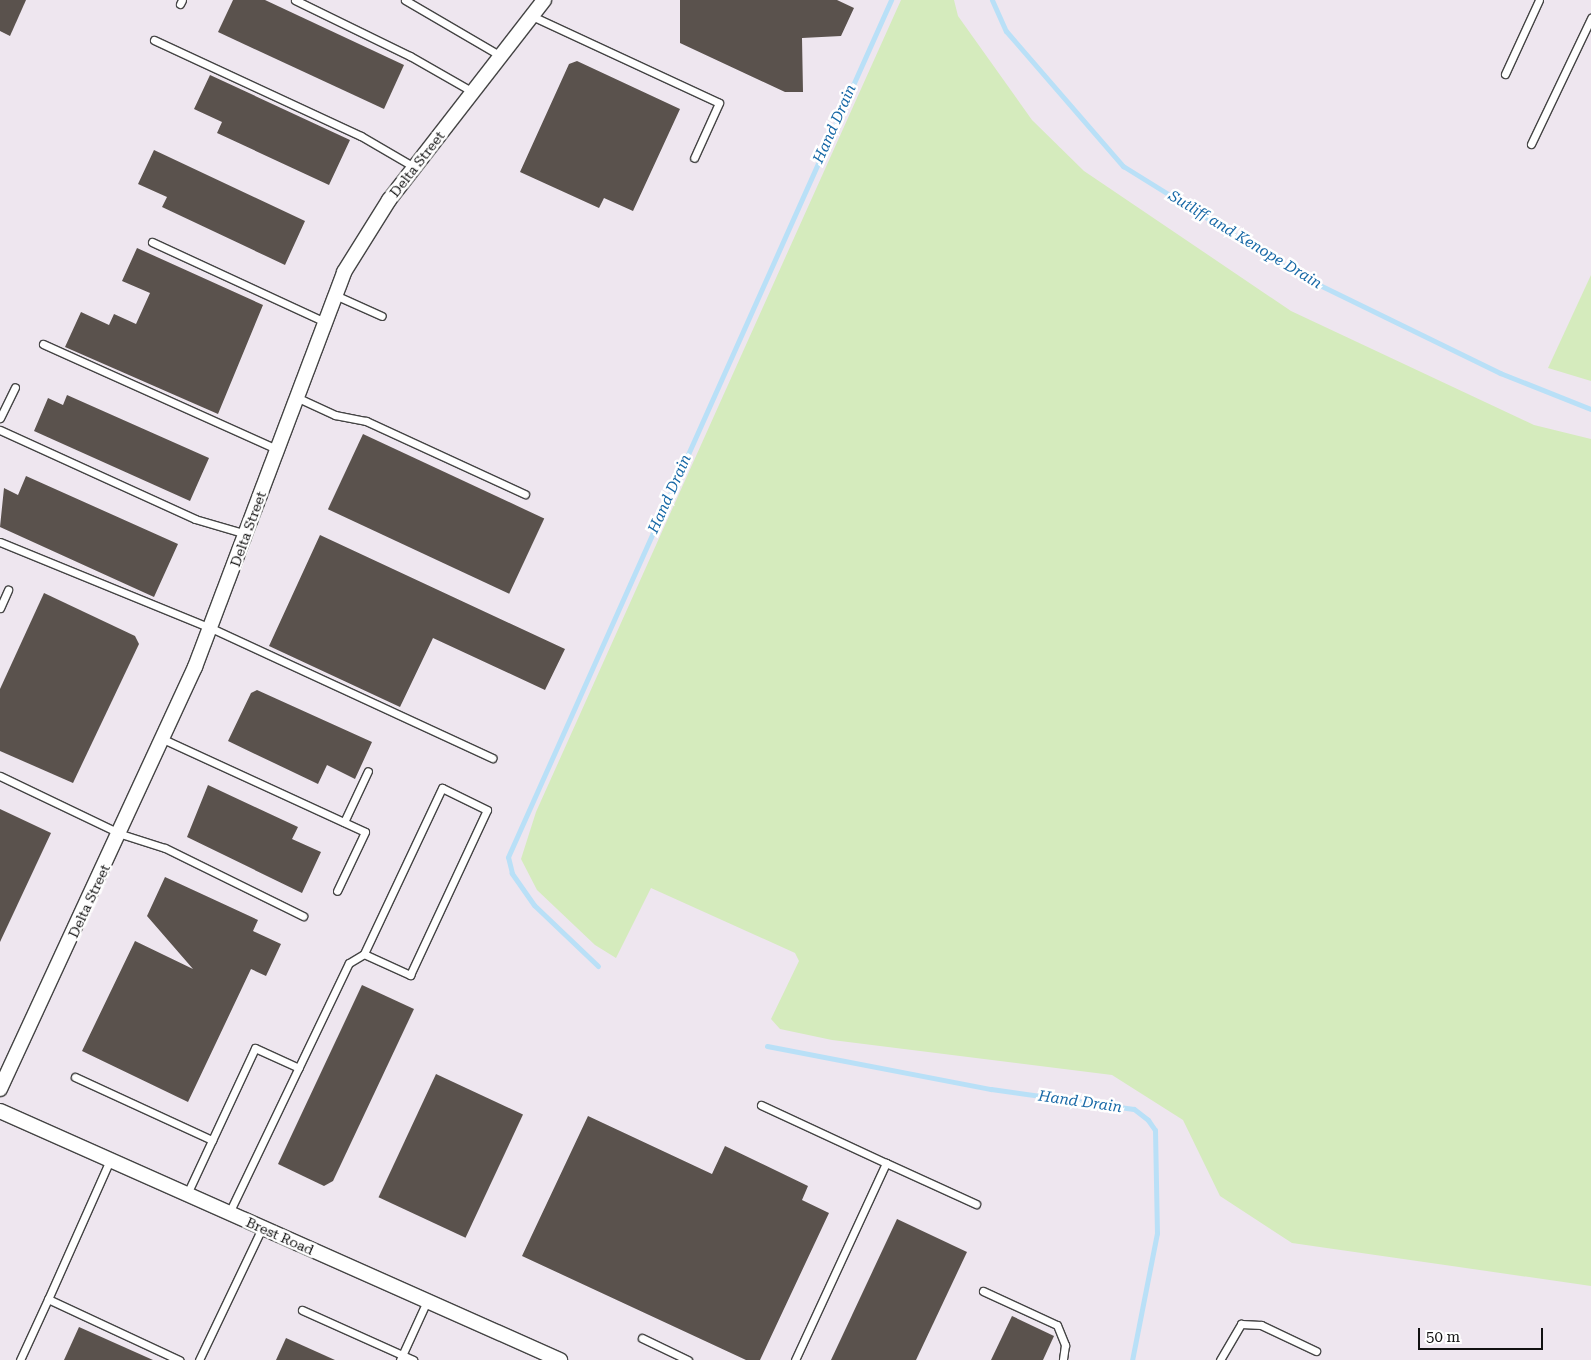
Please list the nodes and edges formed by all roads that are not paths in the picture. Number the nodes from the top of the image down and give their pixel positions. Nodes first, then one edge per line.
1 (295, 0) edge
2 (405, 0) edge
3 (544, 0) edge
4 (1539, 0) edge
5 (532, 16) junction
6 (1591, 18) edge
7 (154, 40) dead end
8 (502, 56) junction
9 (1505, 74) dead end
10 (473, 92) junction
11 (1531, 144) dead end
12 (694, 158) dead end
13 (414, 167) junction
14 (152, 242) dead end
15 (335, 294) junction
16 (382, 316) dead end
17 (323, 321) junction
18 (43, 344) dead end
19 (15, 387) dead end
20 (296, 396) junction
21 (0, 418) edge
22 (0, 430) edge
23 (277, 449) junction
24 (525, 494) dead end
25 (247, 534) junction
26 (0, 542) edge
27 (8, 590) dead end
28 (0, 608) edge
29 (211, 628) junction
30 (163, 739) junction
31 (492, 758) dead end
32 (368, 771) dead end
33 (0, 776) edge
34 (344, 822) junction
35 (121, 834) junction
36 (337, 891) dead end
37 (303, 916) dead end
38 (364, 954) junction
39 (299, 1068) junction
40 (75, 1077) dead end
41 (0, 1090) edge
42 (761, 1106) dead end
43 (0, 1111) edge
44 (212, 1140) junction
45 (110, 1160) junction
46 (886, 1164) junction
47 (187, 1194) junction
48 (976, 1204) dead end
49 (229, 1213) junction
50 (262, 1228) junction
51 (983, 1291) dead end
52 (48, 1299) junction
53 (427, 1301) junction
54 (302, 1310) dead end
55 (642, 1338) dead end
56 (1316, 1351) dead end
57 (401, 1358) edge
58 (20, 1360) edge
59 (180, 1360) edge
60 (199, 1360) edge
61 (413, 1360) edge
62 (560, 1360) edge
63 (688, 1360) edge
64 (795, 1360) edge
65 (1062, 1360) edge
66 (1220, 1360) edge

1 - 10 lane
2 - 8 lane
3 - 5 street, Delta Street
4 - 9 lane
5 - 8 street, Delta Street
5 - 12 lane
6 - 11 lane
7 - 13 lane
8 - 10 street, Delta Street
10 - 13 street, Delta Street
13 - 15 street, Delta Street
14 - 17 lane
15 - 16 lane
15 - 17 street, Delta Street
17 - 20 street, Delta Street
18 - 23 lane
19 - 21 lane
20 - 23 street, Delta Street
20 - 24 lane
22 - 25 lane
23 - 25 street, Delta Street
25 - 29 street, Delta Street
26 - 29 lane
27 - 28 lane
29 - 30 street, Delta Street
29 - 31 lane
30 - 34 lane
30 - 35 street, Delta Street
32 - 34 lane
33 - 35 lane
34 - 36 lane
35 - 37 lane
35 - 41 street, Delta Street
38 - 38 lane
38 - 39 lane
39 - 44 lane
39 - 49 lane
40 - 44 lane
42 - 46 lane
43 - 45 street, Brest Road
44 - 47 lane
45 - 47 street, Brest Road
45 - 52 lane
46 - 48 lane
46 - 64 lane
47 - 49 street, Brest Road
49 - 50 street, Brest Road
50 - 53 street, Brest Road
50 - 60 lane
51 - 65 lane
52 - 58 lane
52 - 59 lane
53 - 57 lane
53 - 62 street, Brest Road
54 - 57 lane
55 - 63 lane
56 - 66 lane
57 - 61 lane

